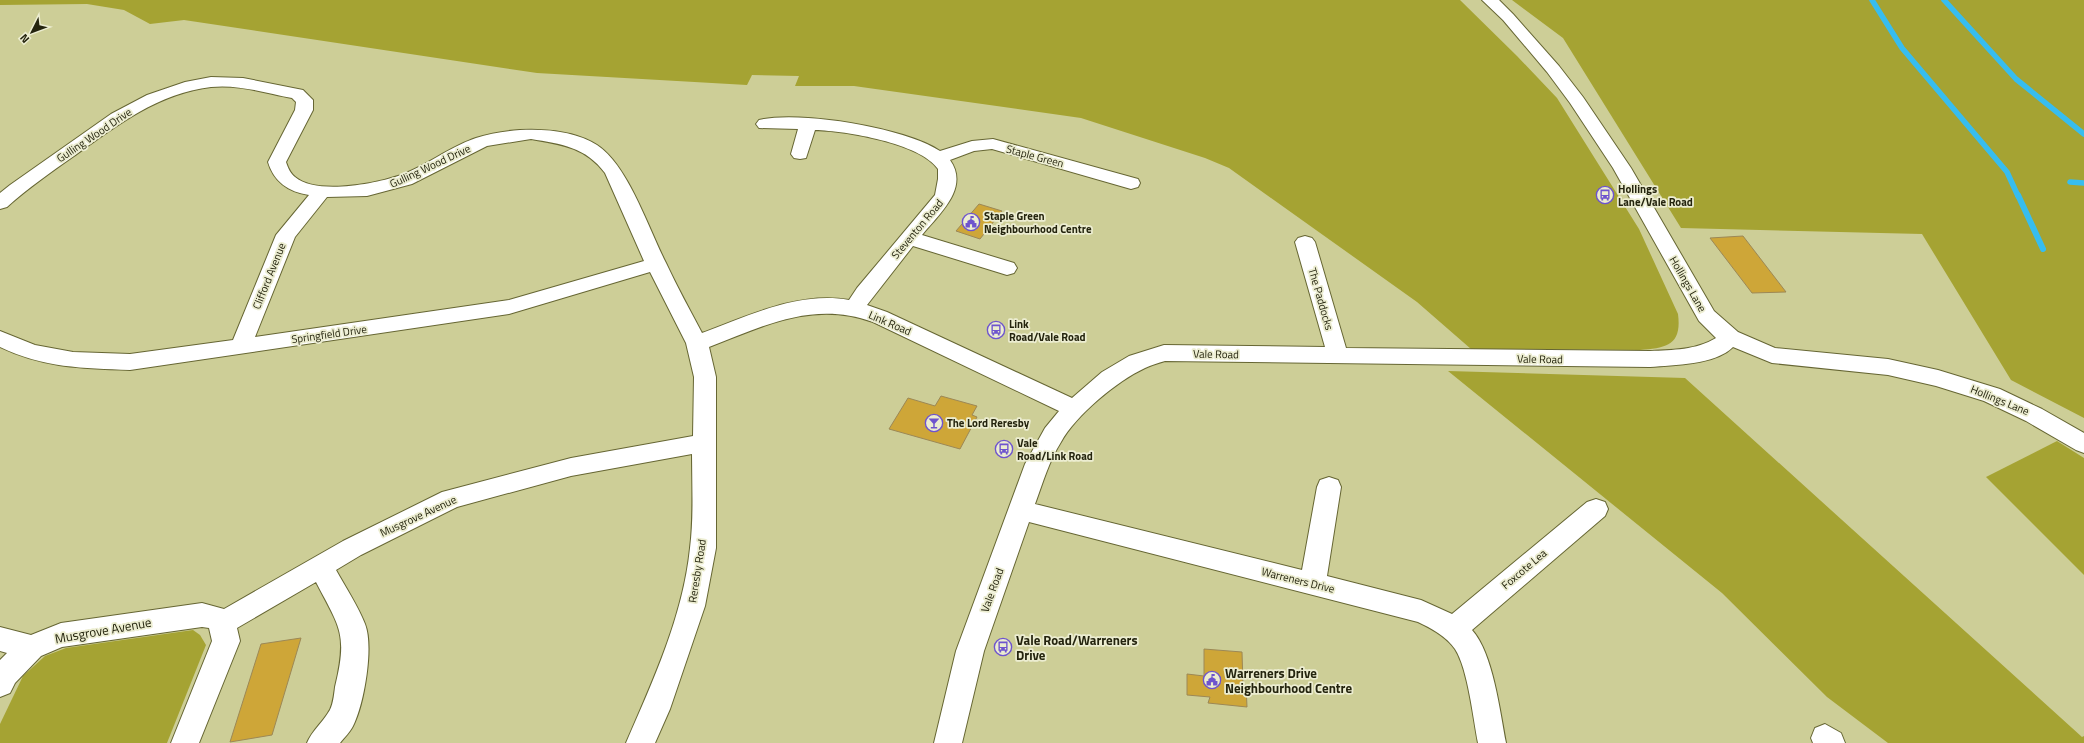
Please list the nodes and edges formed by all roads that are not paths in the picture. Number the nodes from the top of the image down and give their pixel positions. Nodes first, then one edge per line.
1 (1490, 0) edge
2 (765, 124) dead end
3 (808, 125) junction
4 (800, 154) dead end
5 (939, 158) junction
6 (1131, 183) dead end
7 (322, 192) junction
8 (0, 203) edge
9 (909, 238) junction
10 (1305, 242) dead end
11 (656, 264) junction
12 (1007, 268) dead end
13 (855, 308) junction
14 (1730, 337) junction
15 (0, 338) edge
16 (697, 343) junction
17 (241, 346) junction
18 (1338, 356) junction
19 (1074, 408) junction
20 (704, 443) junction
21 (2084, 444) edge
22 (1329, 487) dead end
23 (1596, 509) dead end
24 (1021, 510) junction
25 (321, 567) junction
26 (1313, 584) junction
27 (222, 623) junction
28 (1452, 629) junction
29 (0, 639) edge
30 (32, 648) junction
31 (0, 684) edge
32 (185, 743) edge
33 (321, 743) edge
34 (640, 743) edge
35 (948, 743) edge
36 (1492, 743) edge

1 - 14 street, Hollings Lane
2 - 3 street
3 - 4 street
3 - 5 street
5 - 6 street, Staple Green
5 - 9 street, Steventon Road
7 - 8 street, Gulling Wood Drive
7 - 11 street, Gulling Wood Drive
7 - 17 street, Clifford Avenue
9 - 12 street
9 - 13 street, Steventon Road
10 - 18 street, The Paddocks
11 - 16 street, Gulling Wood Drive
11 - 17 street, Springfield Drive
13 - 16 street, Link Road
13 - 19 street, Link Road
14 - 18 street, Vale Road
14 - 21 street, Hollings Lane
15 - 17 street, Springfield Drive
16 - 20 street, Reresby Road
18 - 19 street, Vale Road
19 - 24 street, Vale Road
20 - 25 street, Musgrove Avenue
20 - 34 street, Reresby Road
22 - 26 street
23 - 28 street, Foxcote Lea
24 - 26 street, Warreners Drive
24 - 35 street, Vale Road
25 - 27 street, Musgrove Avenue
25 - 33 street
26 - 28 street, Warreners Drive
27 - 30 street, Musgrove Avenue
27 - 32 street
28 - 36 street, Warreners Drive
29 - 30 street
30 - 31 street, Musgrove Avenue

